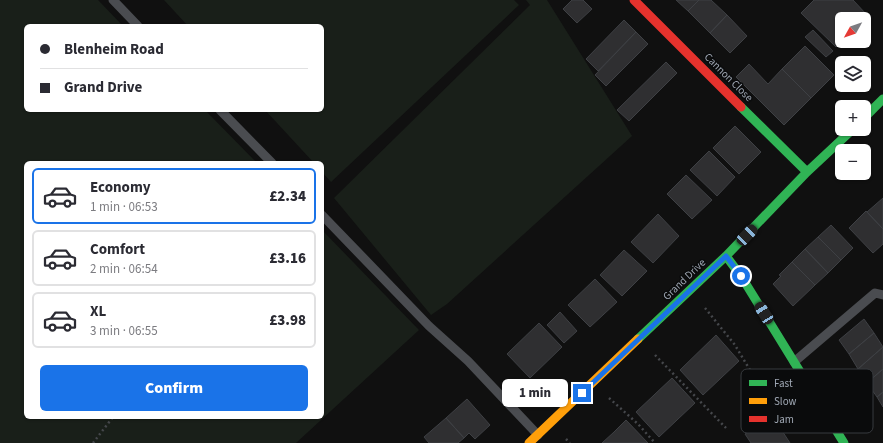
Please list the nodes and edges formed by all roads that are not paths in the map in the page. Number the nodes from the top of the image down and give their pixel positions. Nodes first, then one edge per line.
1 (113, 0) edge
2 (634, 0) edge
3 (136, 24) edge
4 (883, 99) edge
5 (871, 111) edge
6 (222, 112) edge
7 (846, 136) edge
8 (270, 161) edge
9 (807, 172) junction
10 (324, 216) edge
11 (726, 256) junction
12 (883, 295) edge
13 (794, 362) junction
14 (798, 369) edge
15 (838, 433) edge
16 (538, 435) junction
17 (529, 443) edge
18 (844, 443) edge

1 - 3 lane
2 - 9 main road, Cannon Close
4 - 5 main road
6 - 8 lane
7 - 9 main road, Grand Drive
9 - 11 main road, Grand Drive
10 - 16 lane
11 - 13 main road
11 - 16 main road, Grand Drive
12 - 13 lane
13 - 14 main road
15 - 18 main road
16 - 17 main road, Grand Drive

